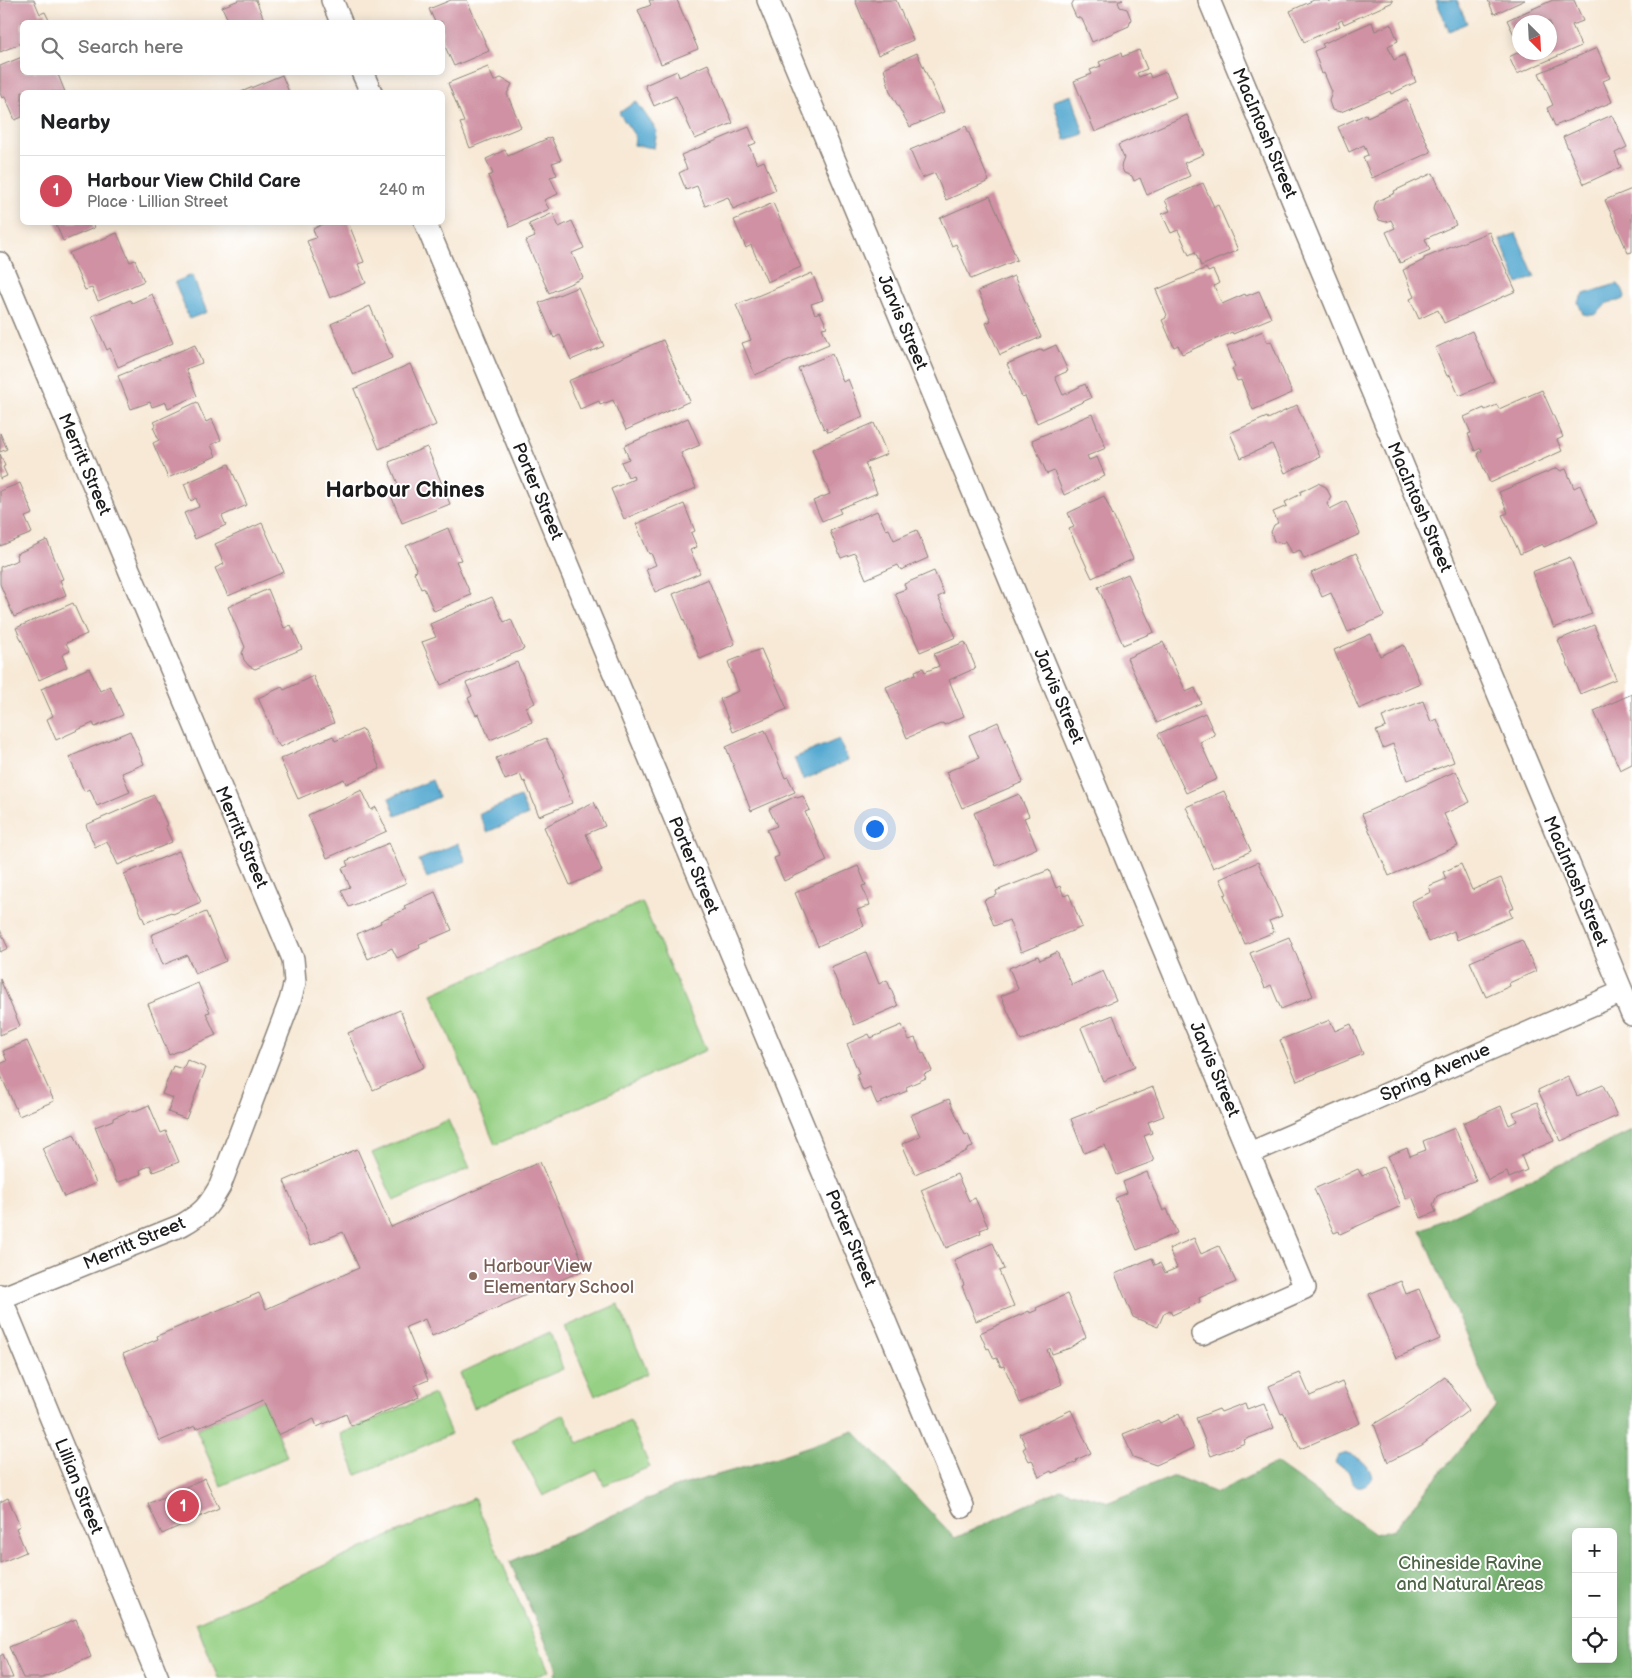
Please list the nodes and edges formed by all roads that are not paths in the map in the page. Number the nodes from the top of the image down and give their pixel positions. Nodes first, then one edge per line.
1 (332, 0) edge
2 (768, 0) edge
3 (1209, 0) edge
4 (340, 20) edge
5 (363, 75) edge
6 (369, 90) edge
7 (426, 225) edge
8 (0, 263) edge
9 (1622, 992) junction
10 (1632, 1015) edge
11 (1250, 1153) junction
12 (1, 1296) edge
13 (1202, 1334) dead end
14 (963, 1507) dead end
15 (158, 1678) edge

1 - 4 street
2 - 11 street, Jarvis Street
3 - 9 street, MacIntosh Street
5 - 6 street
7 - 14 street, Porter Street
8 - 12 street, Merritt Street
9 - 10 street, MacIntosh Street
9 - 11 street, Spring Avenue
11 - 13 street, Jarvis Street
12 - 15 street, Lillian Street

